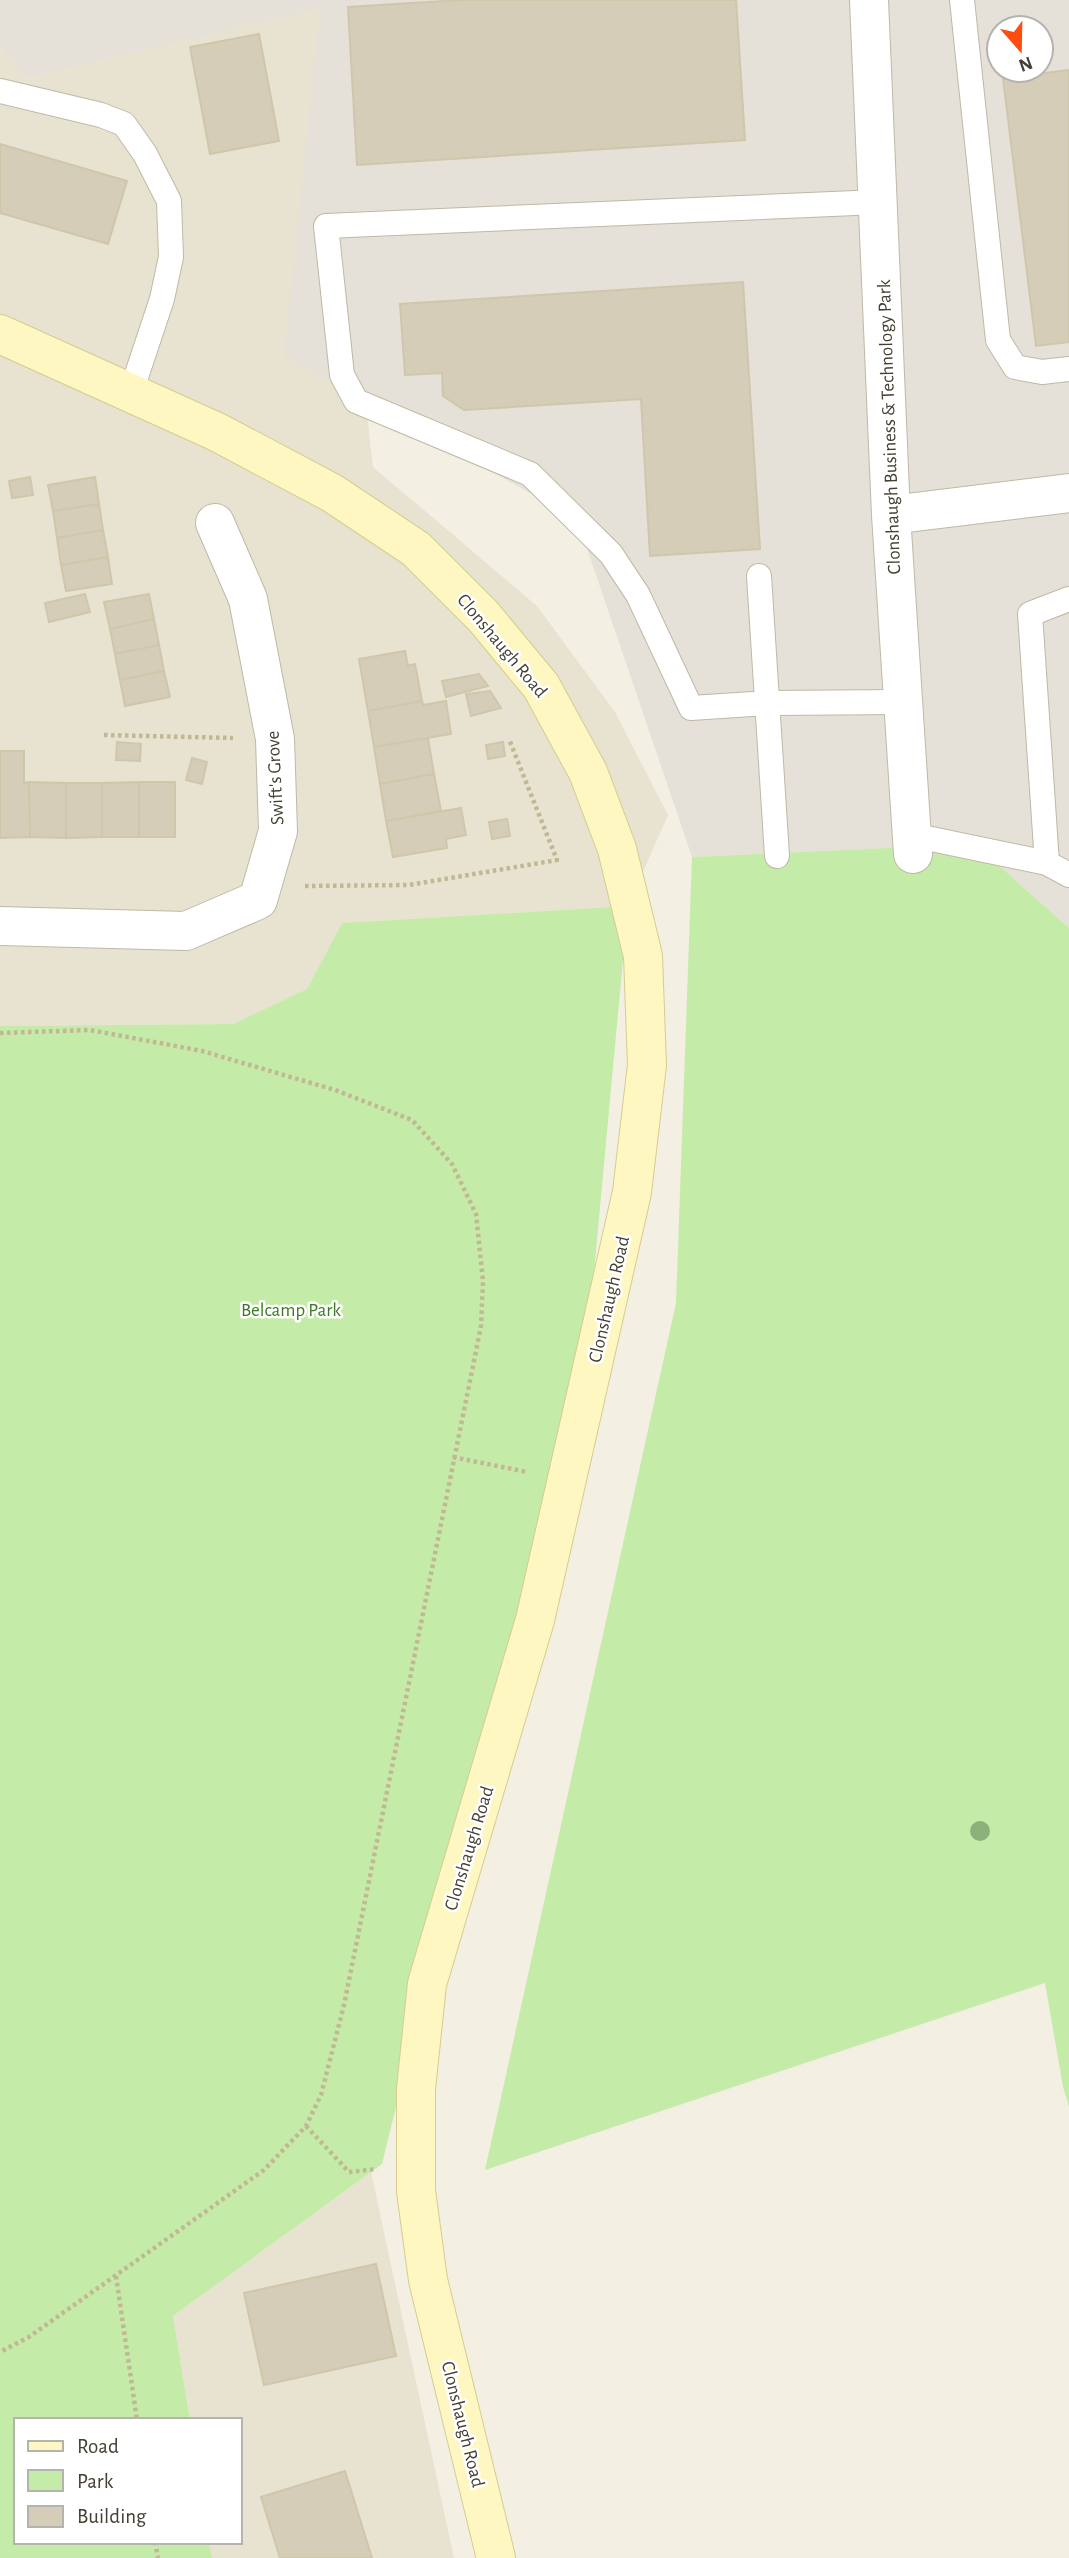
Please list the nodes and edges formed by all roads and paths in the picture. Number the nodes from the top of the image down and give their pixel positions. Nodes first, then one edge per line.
1 (869, 0) edge
2 (962, 0) edge
3 (0, 91) edge
4 (879, 202) junction
5 (0, 334) edge
6 (1069, 369) edge
7 (130, 395) junction
8 (1069, 493) edge
9 (891, 515) junction
10 (215, 523) dead end
11 (759, 576) dead end
12 (1069, 600) edge
13 (902, 702) junction
14 (768, 703) junction
15 (104, 735) dead end
16 (275, 739) junction
17 (509, 739) dead end
18 (912, 844) joint
19 (777, 856) dead end
20 (1047, 863) junction
21 (1069, 876) edge
22 (262, 882) junction
23 (0, 926) edge
24 (0, 1033) edge
25 (453, 1457) junction
26 (567, 1480) junction
27 (306, 2126) junction
28 (416, 2165) junction
29 (116, 2276) junction
30 (0, 2351) edge
31 (137, 2418) edge
32 (496, 2558) edge

1 - 4 street, Clonshaugh Business & Technology Park
2 - 6 lane
3 - 7 lane
4 - 9 street, Clonshaugh Business & Technology Park
4 - 14 lane
5 - 7 street, Clonshaugh Road
7 - 26 street, Clonshaugh Road
8 - 9 street
9 - 13 street, Clonshaugh Business & Technology Park
10 - 16 street, Swift's Grove
11 - 14 lane
12 - 20 lane
13 - 14 lane
13 - 18 street, Clonshaugh Business & Technology Park
14 - 19 lane
15 - 16 path
16 - 22 street, Swift's Grove
17 - 22 path
18 - 20 lane
20 - 21 lane
22 - 23 street, Swift's Grove
24 - 25 path
25 - 26 path
25 - 27 path
26 - 28 street, Clonshaugh Road
27 - 28 path
27 - 29 path
28 - 32 street, Clonshaugh Road
29 - 30 path
29 - 31 path

